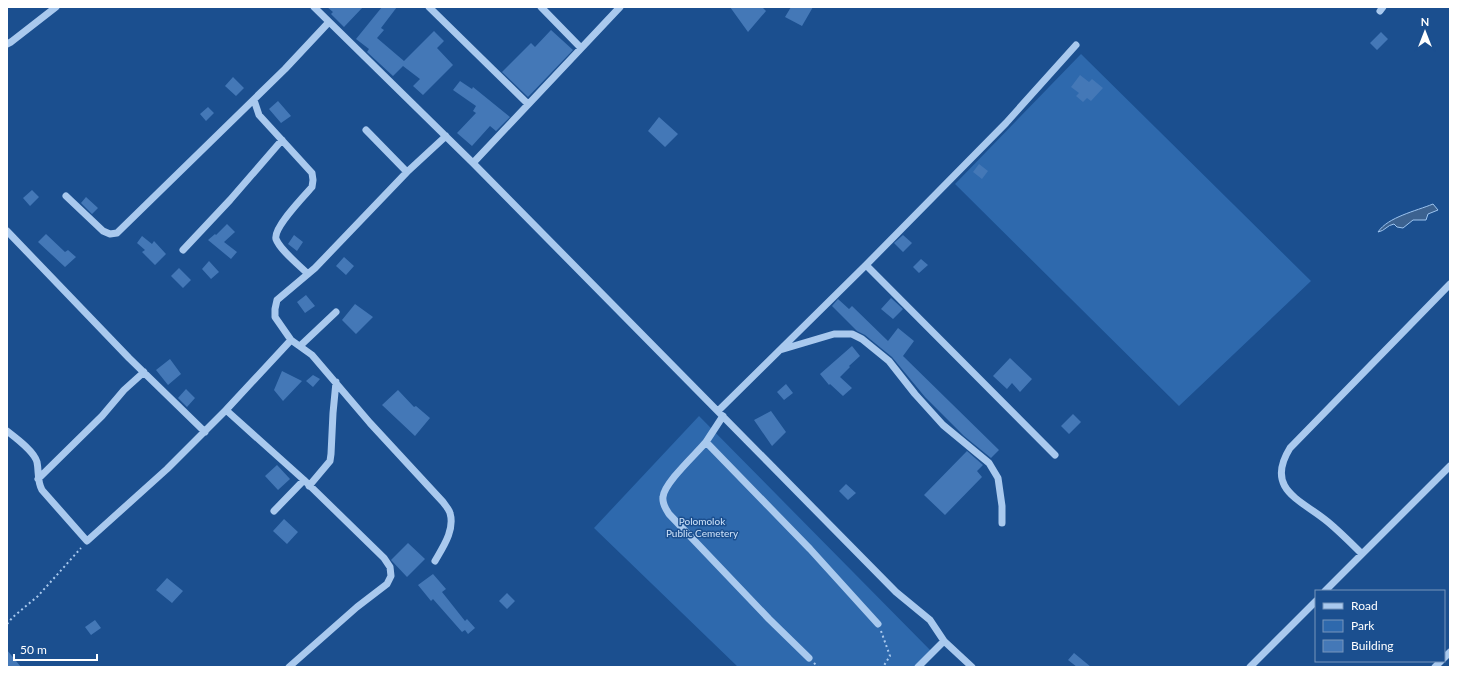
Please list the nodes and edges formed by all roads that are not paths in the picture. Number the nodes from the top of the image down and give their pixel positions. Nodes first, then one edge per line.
1 (56, 7) edge
2 (314, 7) edge
3 (429, 7) edge
4 (541, 7) edge
5 (620, 7) edge
6 (329, 22) junction
7 (7, 44) edge
8 (1076, 45) dead end
9 (581, 48) junction
10 (254, 100) junction
11 (528, 104) junction
12 (366, 130) dead end
13 (446, 136) junction
14 (282, 140) junction
15 (473, 163) junction
16 (407, 172) junction
17 (66, 196) dead end
18 (7, 231) edge
19 (183, 250) dead end
20 (866, 265) junction
21 (308, 274) junction
22 (1450, 284) edge
23 (336, 312) dead end
24 (291, 340) junction
25 (300, 346) junction
26 (778, 350) junction
27 (144, 372) junction
28 (336, 382) junction
29 (226, 410) junction
30 (718, 411) junction
31 (723, 416) junction
32 (7, 431) edge
33 (205, 432) junction
34 (706, 442) junction
35 (1055, 455) dead end
36 (1450, 466) edge
37 (38, 479) junction
38 (306, 483) junction
39 (274, 511) dead end
40 (1002, 524) dead end
41 (1362, 554) junction
42 (435, 561) dead end
43 (1326, 590) edge
44 (1315, 601) edge
45 (878, 624) road end
46 (944, 641) junction
47 (809, 658) dead end
48 (289, 667) edge
49 (918, 667) edge
50 (972, 667) edge
51 (1250, 667) edge

1 - 7 street
2 - 6 street
3 - 11 street
4 - 9 street
5 - 9 street
6 - 10 street
6 - 13 street
8 - 20 street
9 - 11 street
10 - 14 street
10 - 17 street
11 - 15 street
12 - 16 street
13 - 15 street
13 - 16 street
14 - 19 street
14 - 21 street
15 - 30 street
16 - 21 street
18 - 27 street
20 - 26 street
20 - 35 street
21 - 24 street
22 - 41 street
23 - 25 street
24 - 25 street
24 - 29 street
25 - 28 street
26 - 30 street
26 - 40 street
27 - 33 street
27 - 37 street
28 - 38 street
28 - 42 street
29 - 33 street
29 - 38 street
30 - 31 street
31 - 34 street
31 - 46 street
32 - 37 street
33 - 37 street
34 - 45 street
34 - 47 street
36 - 41 street
38 - 39 street
38 - 48 street
41 - 43 street
44 - 51 street
46 - 49 street
46 - 50 street

